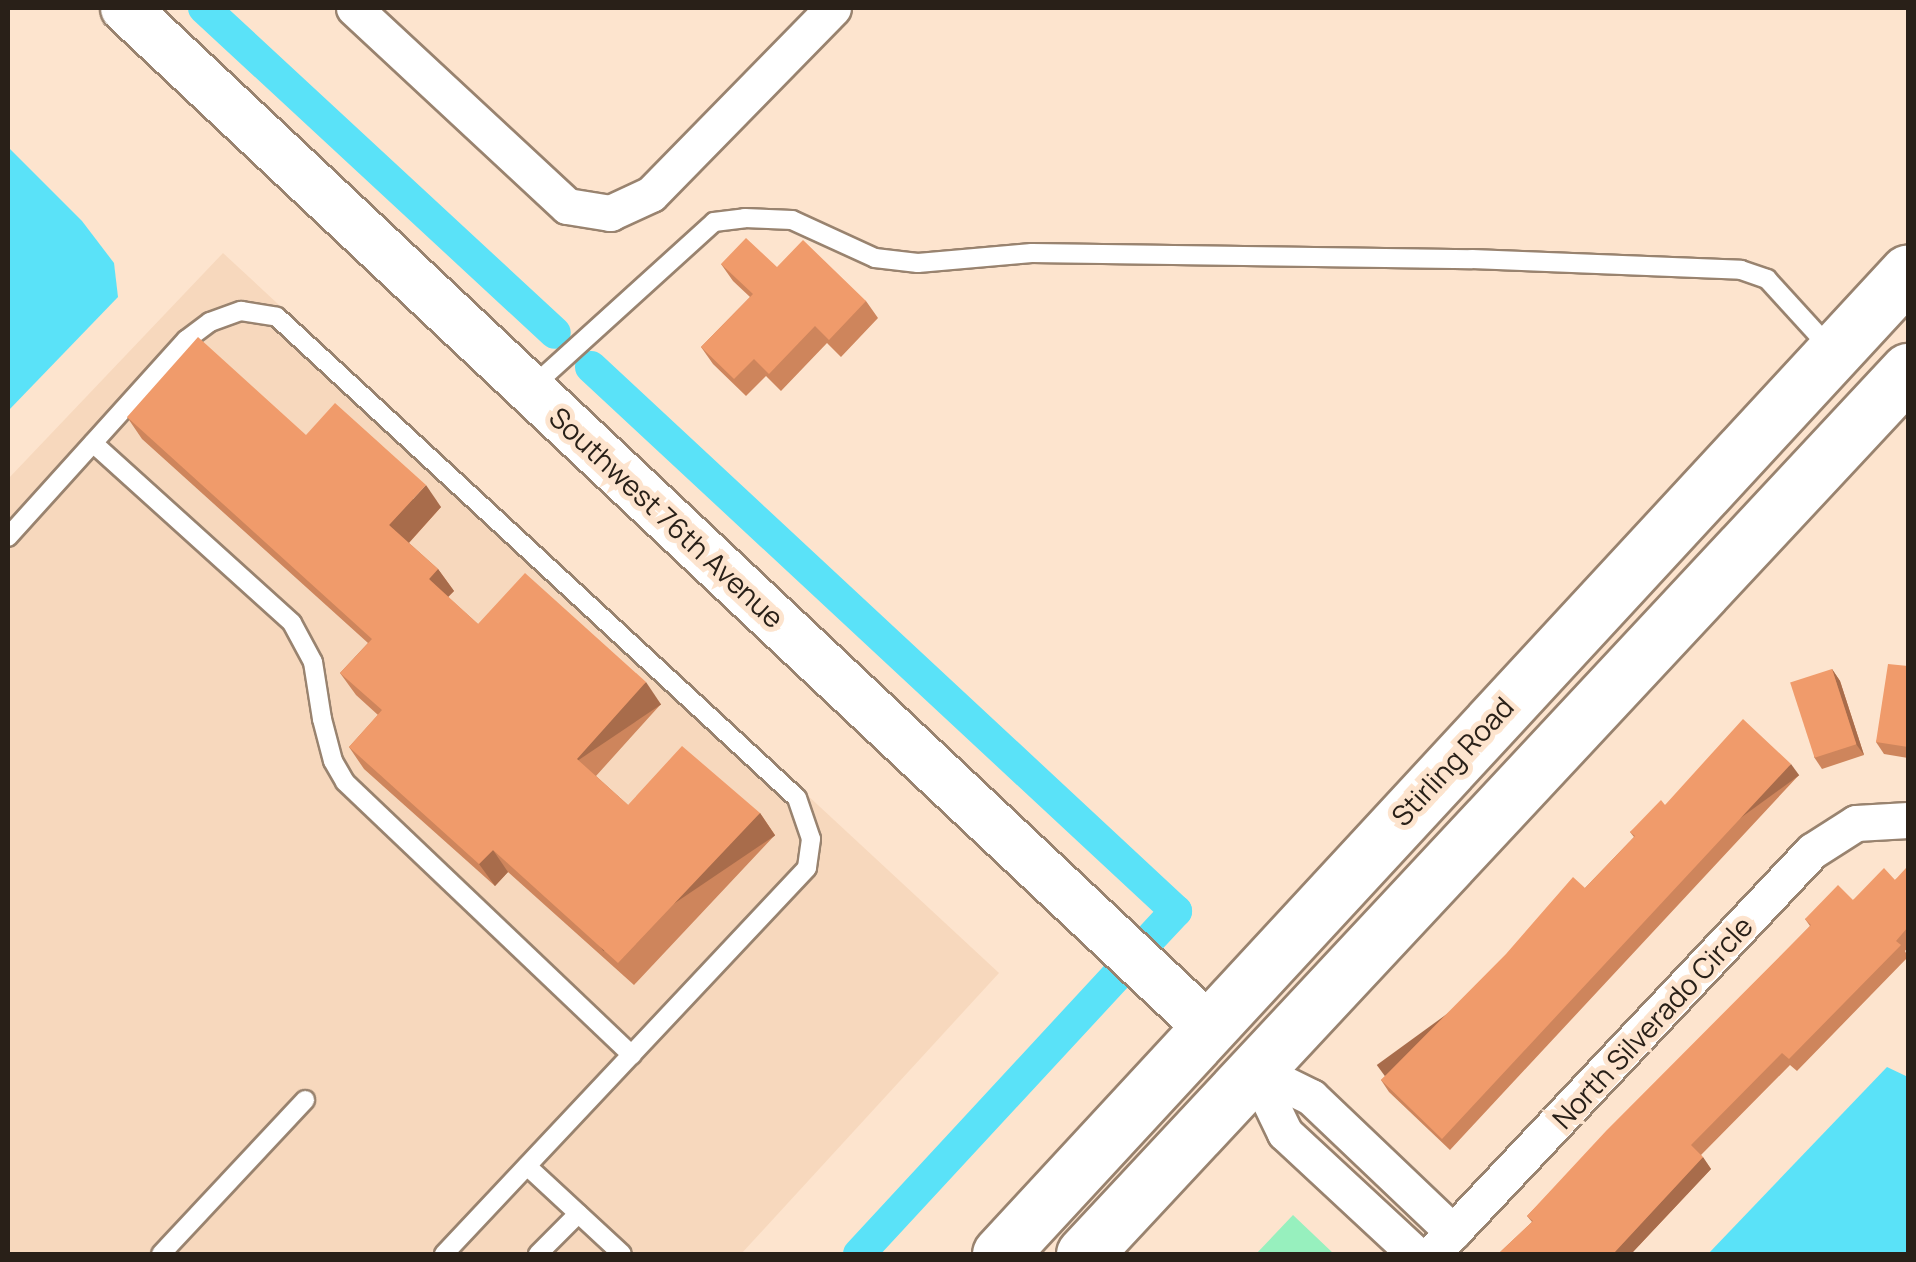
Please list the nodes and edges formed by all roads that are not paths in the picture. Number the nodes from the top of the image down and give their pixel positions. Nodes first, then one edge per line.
1 (125, 8) edge
2 (354, 8) edge
3 (833, 8) edge
4 (1908, 272) edge
5 (1834, 352) junction
6 (1908, 372) edge
7 (530, 388) junction
8 (92, 443) junction
9 (8, 537) edge
10 (1899, 819) edge
11 (1266, 964) junction
12 (1208, 1027) junction
13 (632, 1055) junction
14 (1254, 1068) junction
15 (305, 1100) dead end
16 (527, 1166) junction
17 (578, 1214) junction
18 (1443, 1243) edge
19 (161, 1254) edge
20 (444, 1254) edge
21 (538, 1254) edge
22 (622, 1254) edge
23 (1000, 1254) edge
24 (1084, 1254) edge
25 (1416, 1254) edge

1 - 7 street, Southwest 76th Avenue
2 - 3 street
4 - 5 main road, Stirling Road
5 - 7 lane
5 - 11 main road, Stirling Road
6 - 14 main road
7 - 12 street, Southwest 76th Avenue
8 - 9 lane
8 - 13 lane
8 - 13 lane
10 - 18 street, North Silverado Circle
11 - 12 main road, Stirling Road
11 - 14 main road
12 - 23 main road, Stirling Road
13 - 16 lane
14 - 18 street
14 - 24 main road
14 - 25 street
15 - 19 lane
16 - 17 lane
16 - 20 lane
17 - 21 lane
17 - 22 lane

